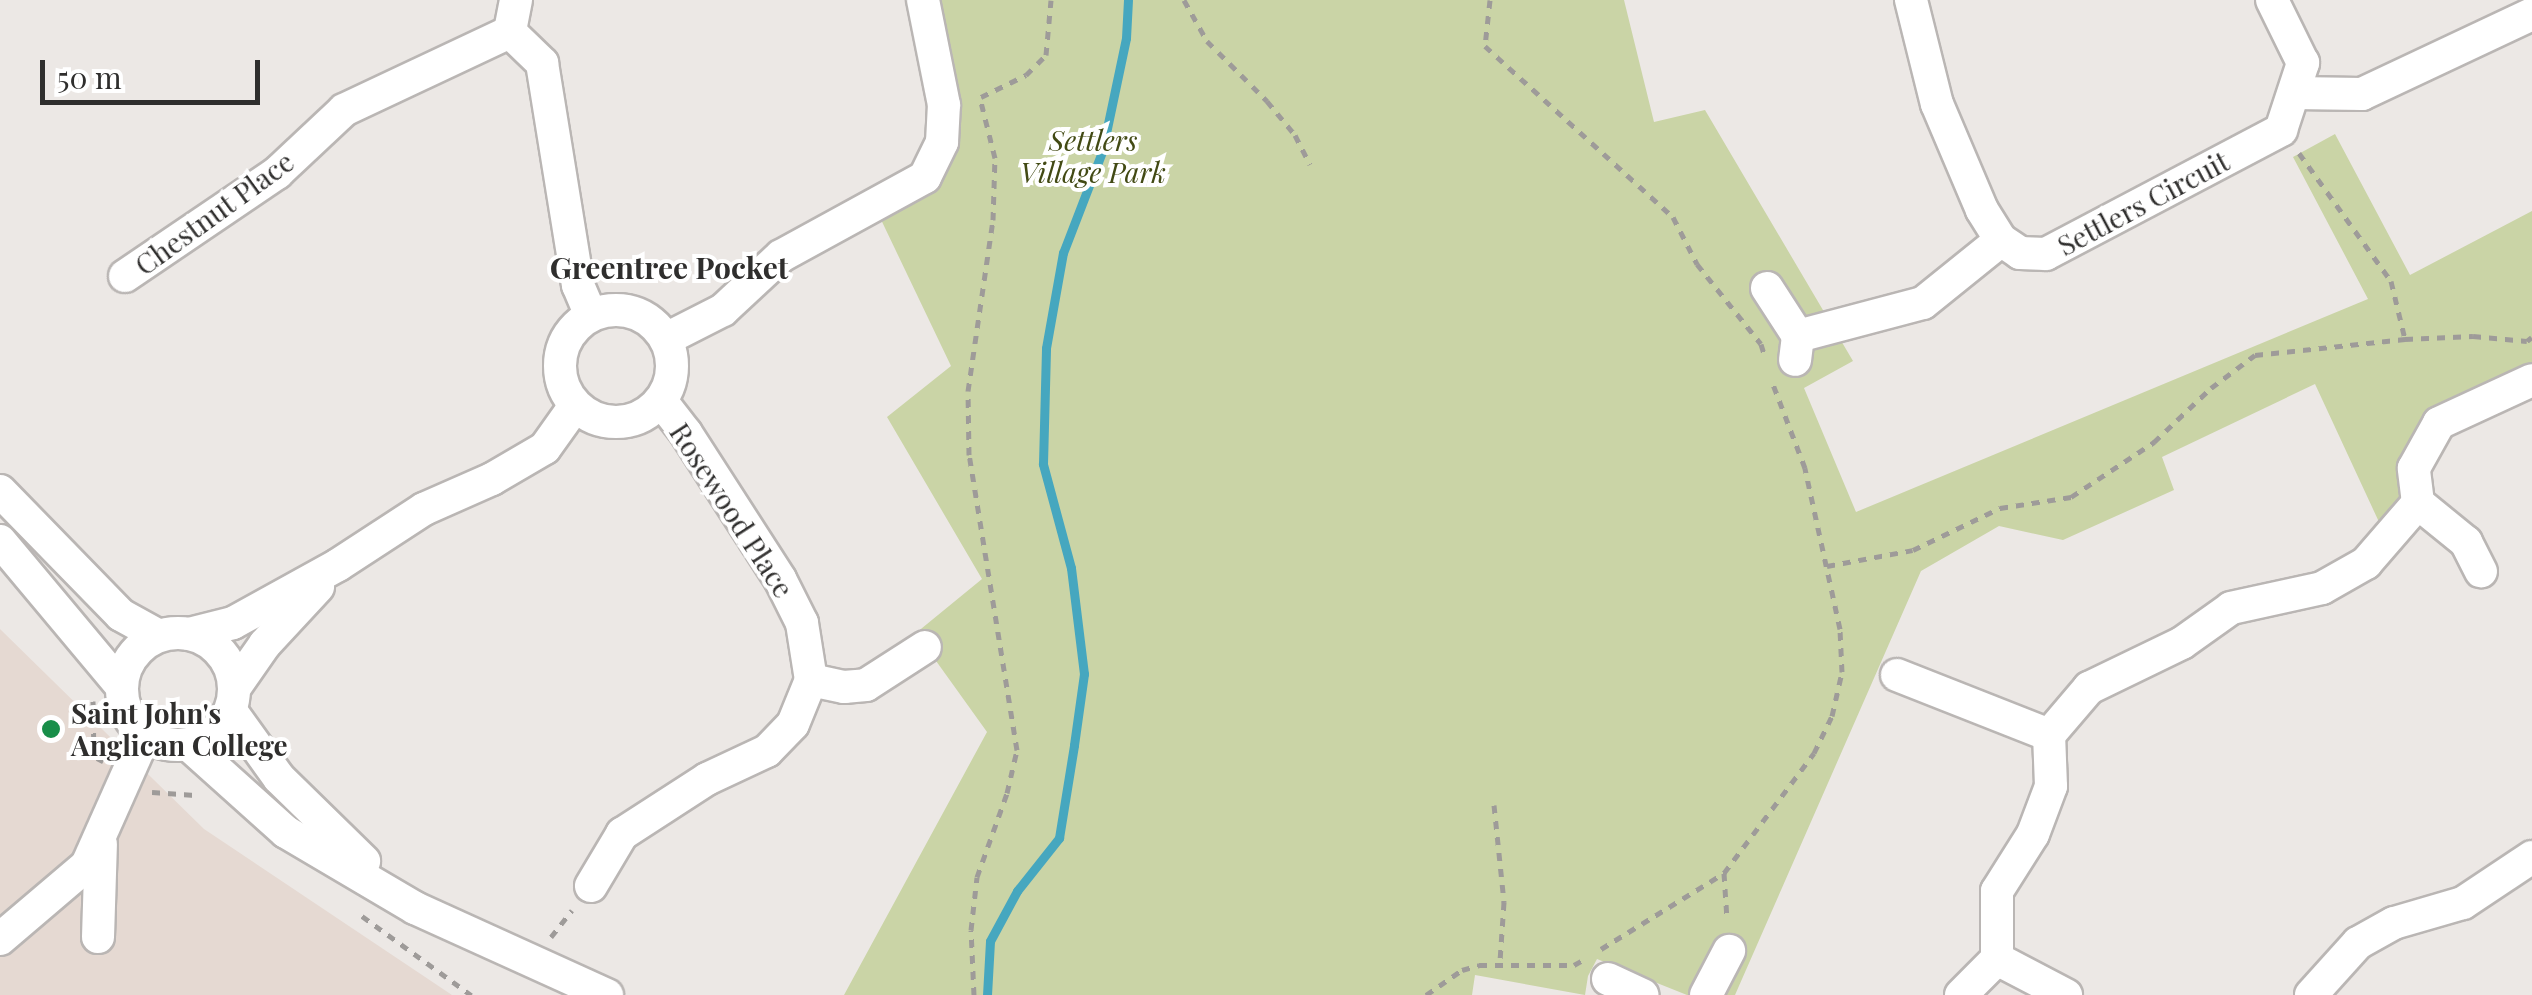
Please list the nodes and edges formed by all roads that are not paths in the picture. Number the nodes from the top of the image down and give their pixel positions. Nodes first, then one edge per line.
1 (923, 0) edge
2 (1911, 0) edge
3 (2272, 0) edge
4 (2532, 14) edge
5 (513, 16) edge
6 (2296, 94) junction
7 (2001, 240) junction
8 (125, 276) dead end
9 (1766, 288) dead end
10 (591, 315) junction
11 (666, 339) junction
12 (2532, 380) edge
13 (661, 401) junction
14 (576, 406) junction
15 (0, 491) edge
16 (2418, 503) junction
17 (0, 541) edge
18 (338, 565) junction
19 (2481, 571) dead end
20 (174, 635) junction
21 (925, 647) dead end
22 (1897, 675) dead end
23 (811, 680) junction
24 (122, 687) junction
25 (233, 699) junction
26 (2050, 735) junction
27 (145, 736) junction
28 (189, 746) junction
29 (103, 825) junction
30 (2532, 857) edge
31 (591, 886) dead end
32 (54, 893) junction
33 (415, 908) junction
34 (0, 939) edge
35 (1729, 951) road end
36 (1998, 959) junction
37 (1608, 979) dead end
38 (608, 995) edge
39 (1642, 995) edge
40 (1706, 995) edge
41 (1961, 995) edge
42 (2066, 995) edge
43 (2311, 995) edge

1 - 11 street
2 - 7 street
3 - 6 street
4 - 6 street
5 - 8 street, Chestnut Place
5 - 10 street
6 - 7 street, Settlers Circuit
7 - 9 street
10 - 11 street
10 - 14 street
11 - 13 street
12 - 16 street
13 - 14 street
13 - 23 street, Rosewood Place
14 - 18 street
15 - 20 street
16 - 19 street
16 - 26 street
17 - 24 street
18 - 20 street
18 - 25 street
20 - 24 street
20 - 25 street
21 - 23 street
22 - 26 street
23 - 31 street
24 - 27 street
25 - 28 street
25 - 33 street
26 - 36 street
27 - 28 street
27 - 29 street
28 - 33 street
29 - 32 street
29 - 32 street
30 - 43 street
32 - 34 street
33 - 38 street
35 - 40 street
36 - 41 street
36 - 42 street
37 - 39 street

